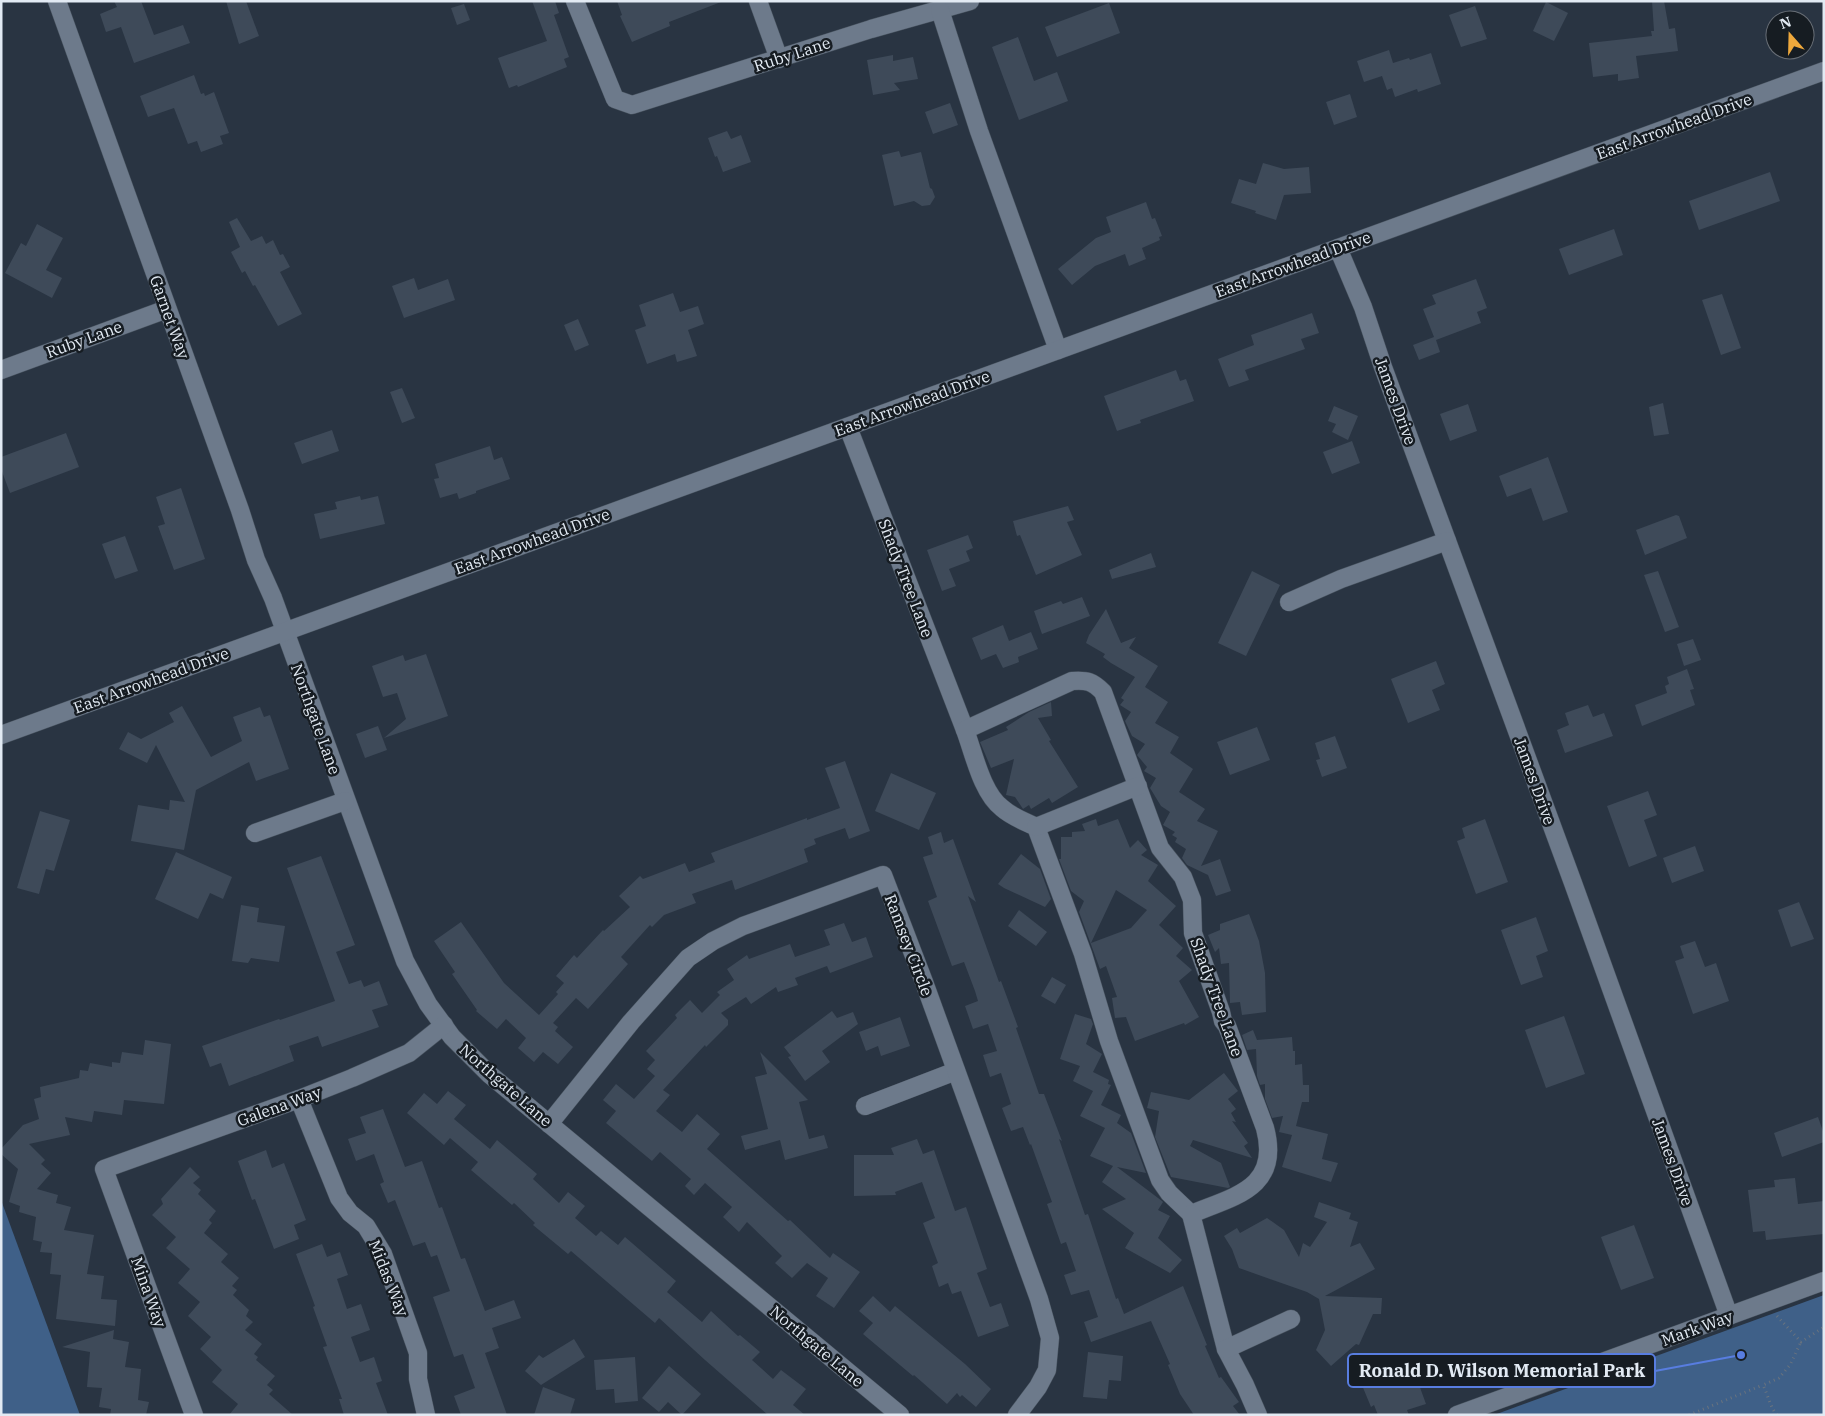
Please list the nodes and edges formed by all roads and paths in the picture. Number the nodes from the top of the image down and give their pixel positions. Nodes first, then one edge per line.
1 (57, 1) edge
2 (575, 1) edge
3 (758, 1) edge
4 (970, 1) edge
5 (940, 10) junction
6 (779, 59) junction
7 (1824, 71) edge
8 (1338, 248) junction
9 (167, 309) junction
10 (1058, 350) junction
11 (1, 370) edge
12 (848, 427) junction
13 (1446, 541) junction
14 (1289, 602) dead end
15 (285, 632) junction
16 (966, 730) junction
17 (1, 735) edge
18 (1138, 786) junction
19 (346, 801) junction
20 (1036, 827) junction
21 (255, 833) dead end
22 (444, 1026) junction
23 (956, 1072) junction
24 (300, 1099) junction
25 (865, 1106) dead end
26 (549, 1124) junction
27 (104, 1169) joint
28 (1191, 1214) junction
29 (1824, 1281) edge
30 (1729, 1316) junction
31 (1290, 1320) dead end
32 (1801, 1342) dead end
33 (1226, 1349) junction
34 (1763, 1385) junction
35 (1698, 1413) edge
36 (194, 1415) edge
37 (426, 1415) edge
38 (900, 1415) edge
39 (1018, 1415) edge
40 (1258, 1415) edge
41 (1457, 1415) edge
42 (1689, 1415) edge
43 (1777, 1415) edge

1 - 9 street, Garnet Way
2 - 6 street, Ruby Lane
3 - 6 street
4 - 5 street, Ruby Lane
5 - 6 street, Ruby Lane
5 - 10 street
7 - 8 street, East Arrowhead Drive
8 - 10 street, East Arrowhead Drive
8 - 13 street, James Drive
9 - 11 street, Ruby Lane
9 - 15 street, Garnet Way
10 - 12 street, East Arrowhead Drive
12 - 15 street, East Arrowhead Drive
12 - 16 street, Shady Tree Lane
13 - 14 street
13 - 30 street, James Drive
15 - 17 street, East Arrowhead Drive
15 - 19 street, Northgate Lane
16 - 18 street, Shady Tree Lane
16 - 20 street, Shady Tree Lane
18 - 20 street
18 - 28 street, Shady Tree Lane
19 - 21 street
19 - 22 street, Northgate Lane
20 - 28 street
22 - 24 street, Galena Way
22 - 26 street, Northgate Lane
23 - 25 street
23 - 26 street, Ramsey Circle
23 - 39 street, Ramsey Circle
24 - 27 street, Galena Way
24 - 37 street, Midas Way
26 - 38 street, Northgate Lane
27 - 36 street, Mina Way
28 - 33 street
29 - 30 street, Mark Way
30 - 41 street, Mark Way
31 - 33 street
32 - 34 path
33 - 40 street
34 - 35 path
34 - 43 path
35 - 42 path

